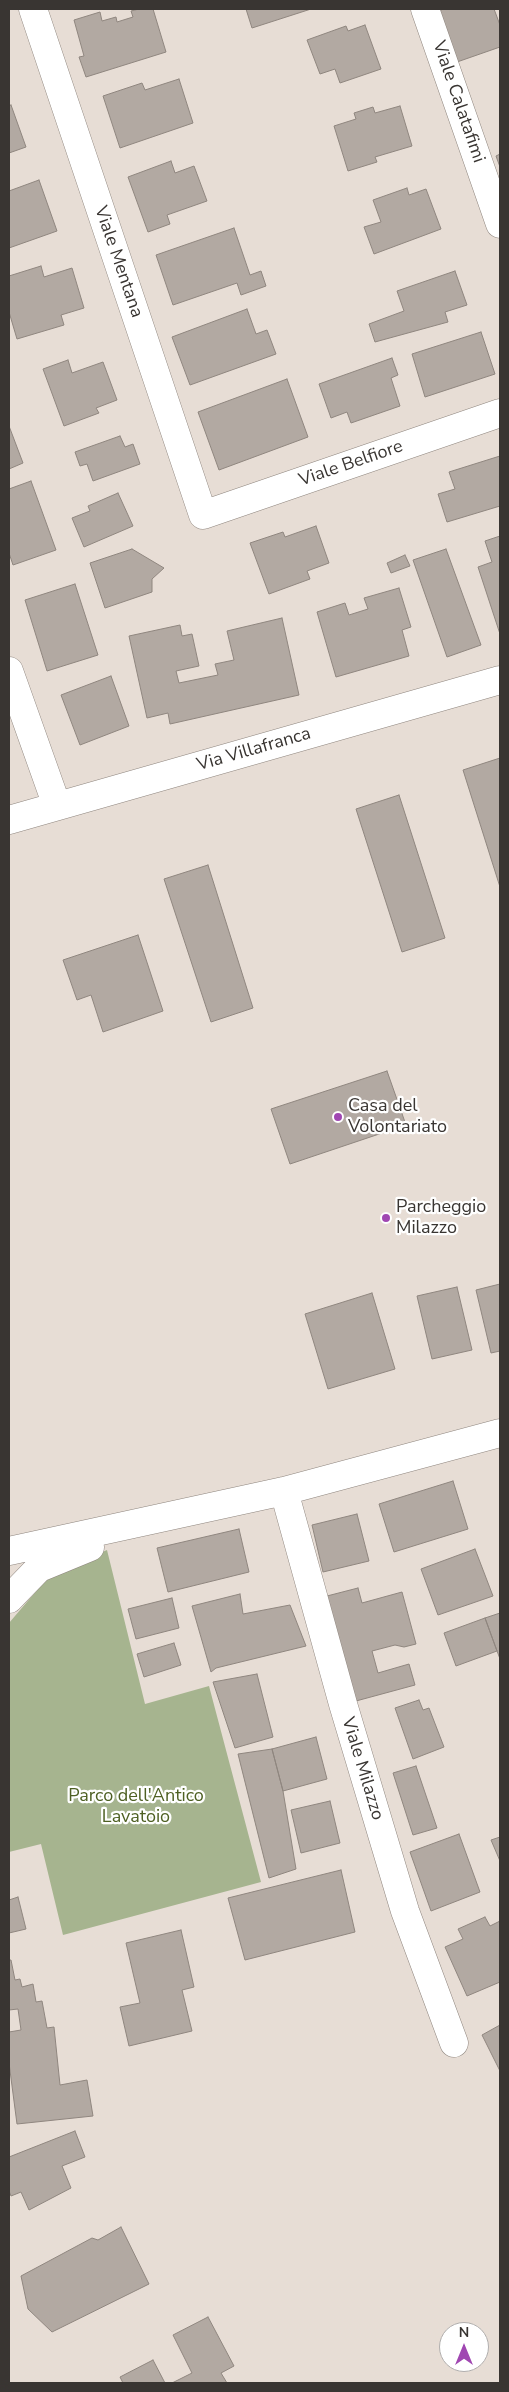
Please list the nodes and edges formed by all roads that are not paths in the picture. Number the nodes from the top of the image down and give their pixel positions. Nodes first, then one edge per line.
1 (33, 9) edge
2 (425, 9) edge
3 (500, 224) edge
4 (500, 413) edge
5 (203, 515) joint
6 (9, 671) edge
7 (500, 680) edge
8 (57, 806) junction
9 (9, 820) edge
10 (500, 1433) edge
11 (284, 1491) junction
12 (154, 1521) junction
13 (9, 1551) edge
14 (9, 1599) edge
15 (454, 2043) dead end

1 - 5 street, Viale Mentana
2 - 3 street, Viale Calatafimi
4 - 5 street, Viale Belfiore
6 - 8 street
7 - 8 street, Via Villafranca
8 - 9 street, Via Villafranca
10 - 11 street
11 - 12 street
11 - 15 street, Viale Milazzo
12 - 13 street
12 - 14 street

